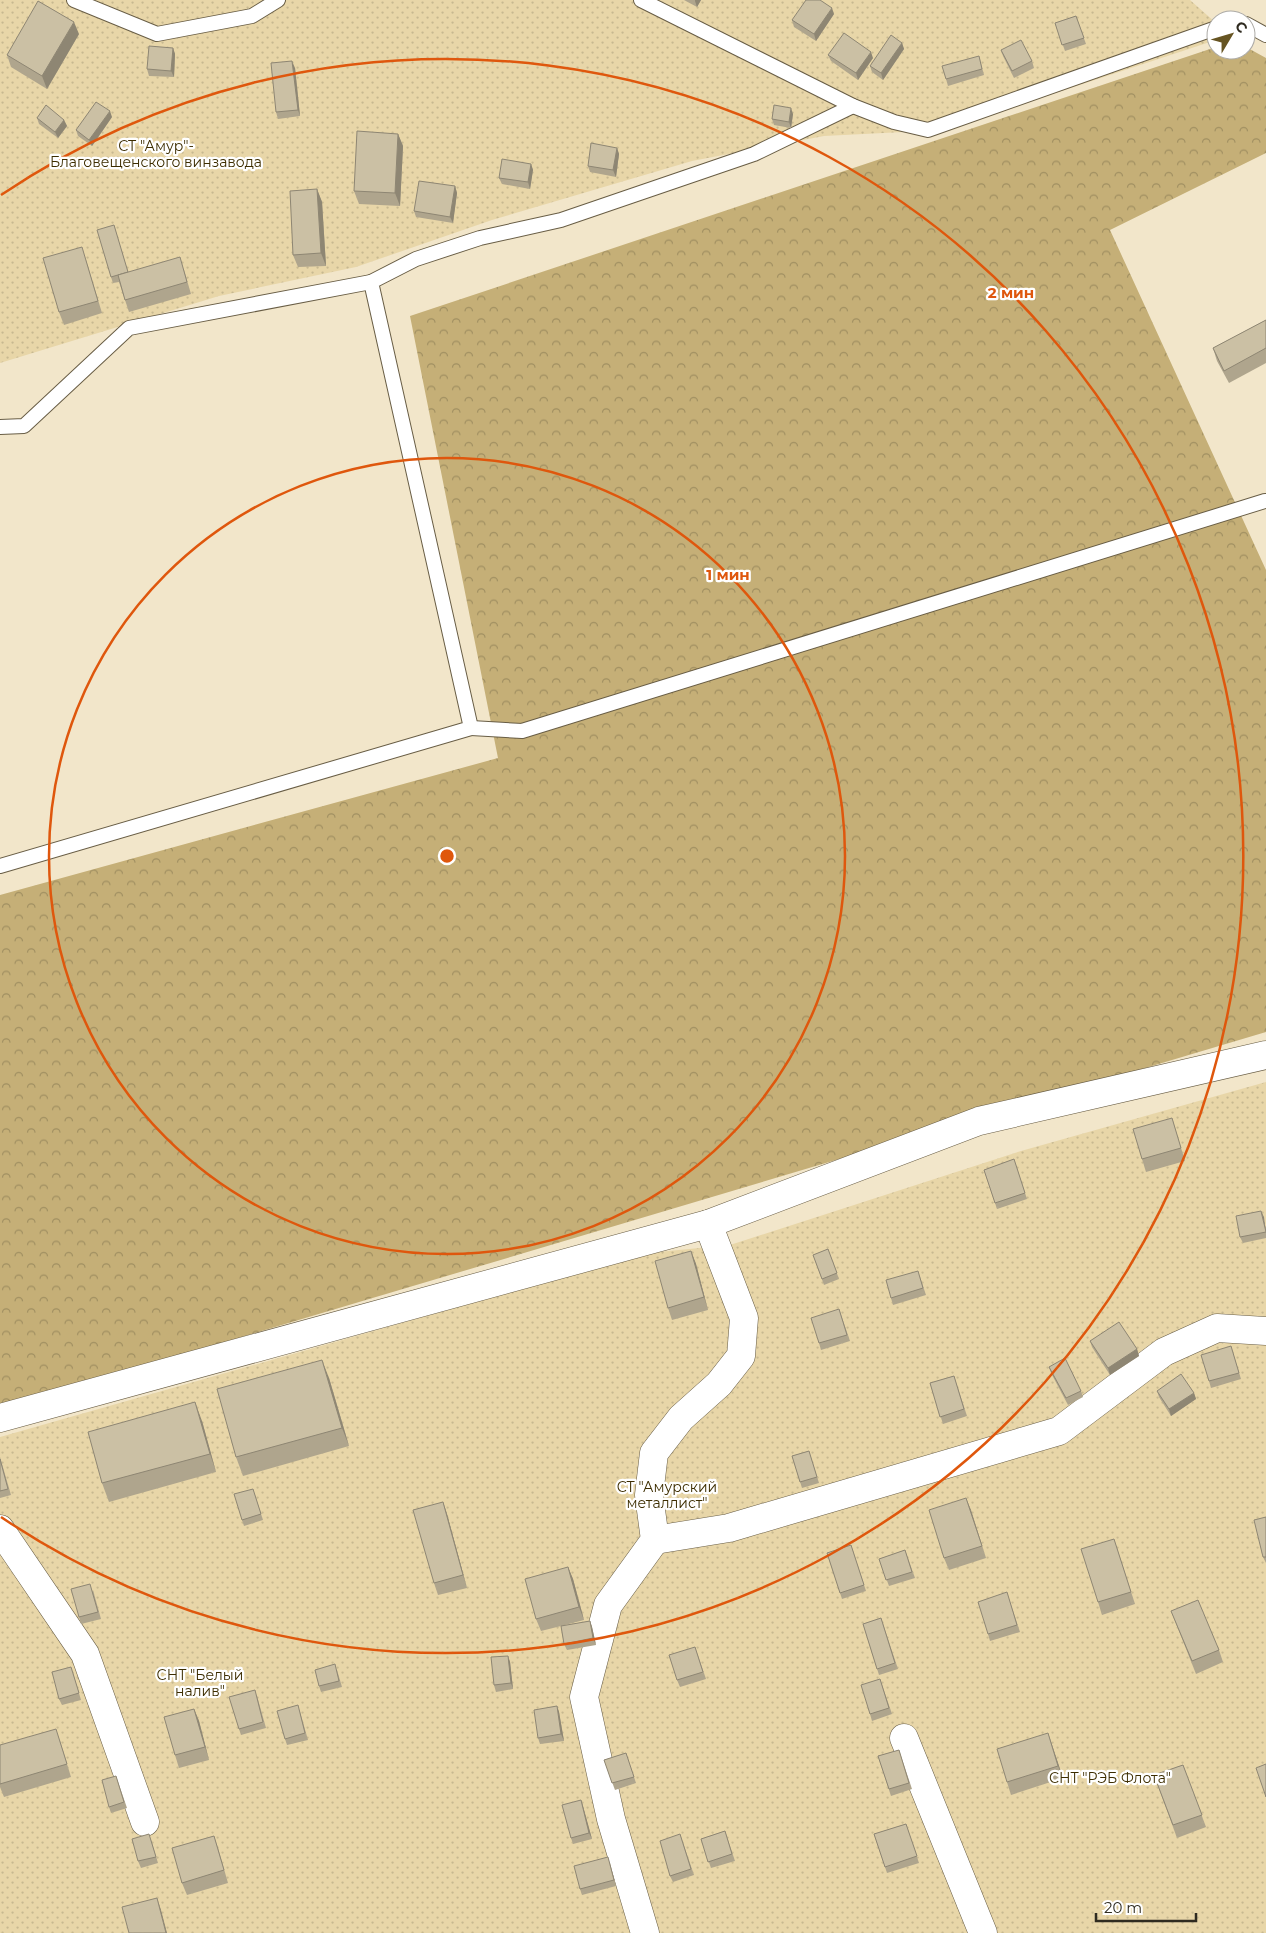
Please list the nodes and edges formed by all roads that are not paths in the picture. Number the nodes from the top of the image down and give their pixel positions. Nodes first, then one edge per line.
1 (74, 0) edge
2 (278, 0) edge
3 (641, 0) edge
4 (1206, 32) edge
5 (853, 106) junction
6 (371, 282) junction
7 (0, 427) edge
8 (1265, 501) edge
9 (471, 728) junction
10 (0, 866) edge
11 (1266, 1055) edge
12 (708, 1224) junction
13 (1266, 1331) edge
14 (0, 1418) edge
15 (0, 1529) edge
16 (655, 1540) junction
17 (904, 1738) dead end
18 (145, 1822) dead end
19 (645, 1933) edge
20 (983, 1933) edge

1 - 2 lane
3 - 5 lane
4 - 5 lane
5 - 6 lane
6 - 7 lane
6 - 9 lane
8 - 9 lane
9 - 10 lane
11 - 12 street
12 - 14 street
12 - 16 street
13 - 16 street
15 - 18 street
16 - 19 street
17 - 20 street

